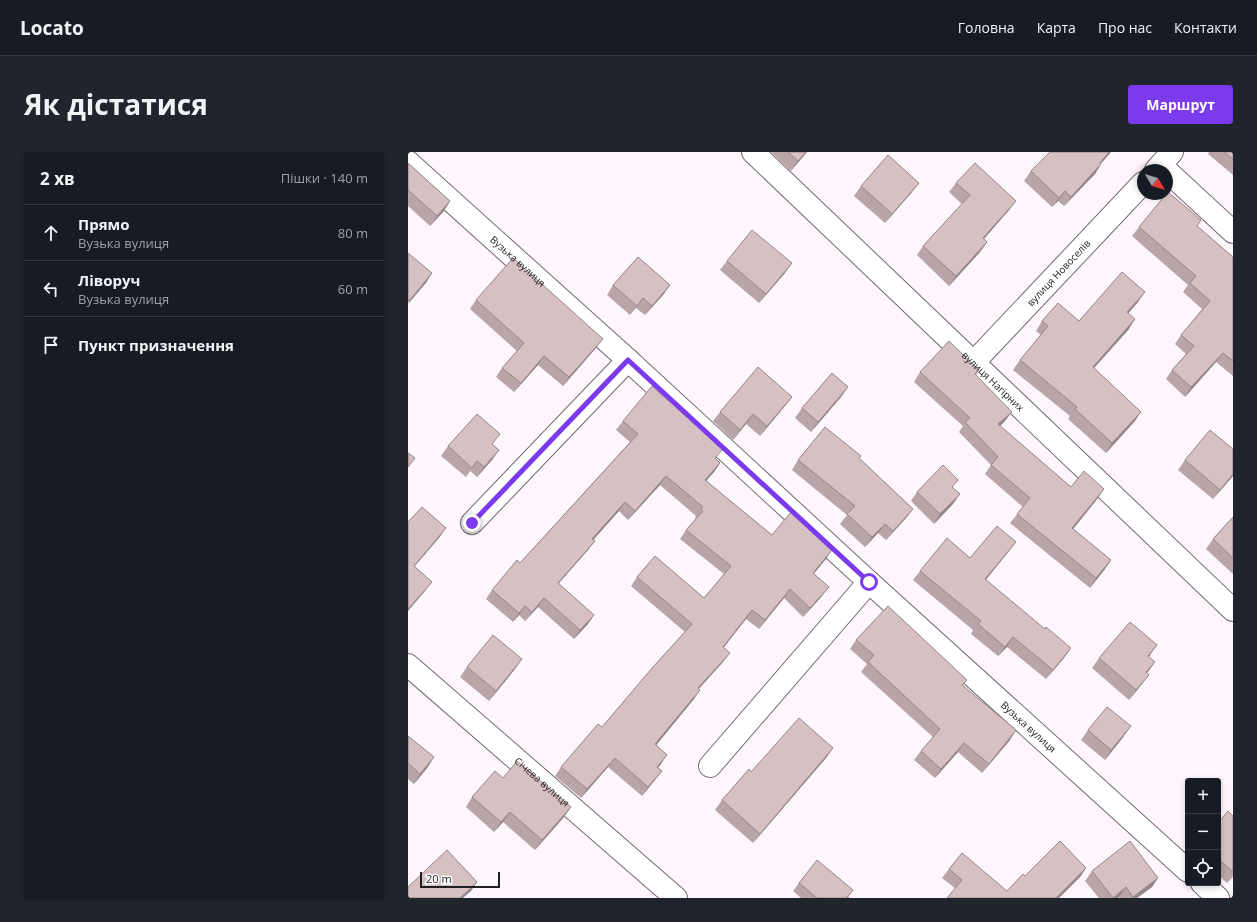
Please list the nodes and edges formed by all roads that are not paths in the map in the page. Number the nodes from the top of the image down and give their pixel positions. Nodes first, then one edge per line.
1 (753, 152) edge
2 (408, 162) edge
3 (1173, 175) edge
4 (1137, 189) edge
5 (1233, 232) edge
6 (628, 360) junction
7 (974, 362) junction
8 (472, 523) dead end
9 (869, 582) junction
10 (1233, 610) edge
11 (408, 665) edge
12 (710, 766) dead end
13 (1185, 868) edge
14 (1205, 886) edge
15 (676, 898) edge
16 (1218, 898) edge

1 - 7 street, вулиця Нагірних
2 - 6 street, Вузька вулиця
3 - 5 street
4 - 7 street, вулиця Новоселів
6 - 8 street
6 - 9 street, Вузька вулиця
7 - 10 street, вулиця Нагірних
9 - 12 street
9 - 13 street, Вузька вулиця
11 - 15 street, Січева вулиця
14 - 16 street

